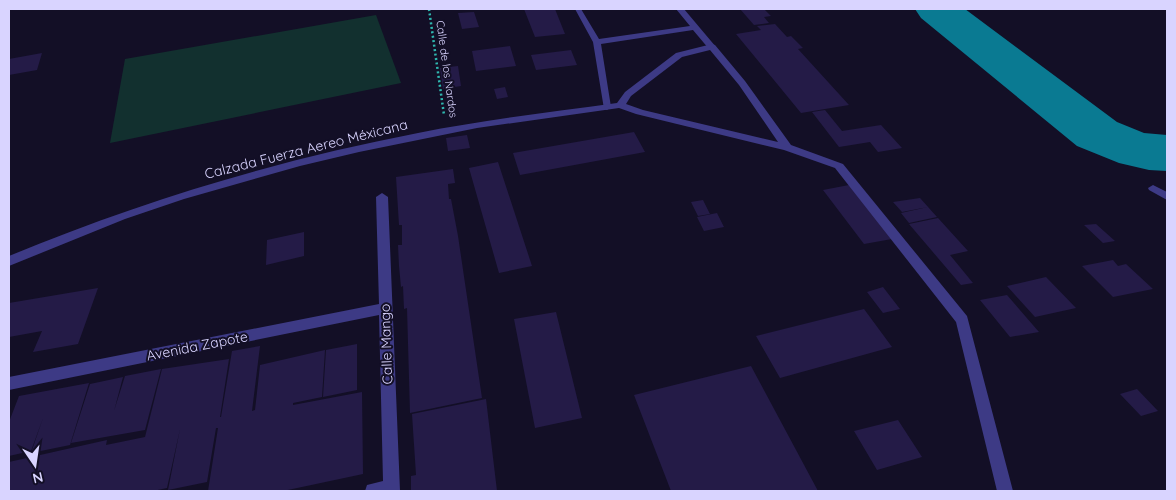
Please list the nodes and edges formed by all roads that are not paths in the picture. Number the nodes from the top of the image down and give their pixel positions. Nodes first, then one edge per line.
1 (578, 9) edge
2 (680, 9) edge
3 (696, 27) junction
4 (597, 42) junction
5 (712, 47) junction
6 (620, 105) junction
7 (607, 107) junction
8 (787, 147) junction
9 (1153, 188) dead end
10 (382, 196) dead end
11 (1167, 197) edge
12 (9, 261) edge
13 (385, 308) junction
14 (9, 384) edge
15 (392, 489) edge
16 (373, 491) edge
17 (1005, 491) edge

1 - 4 lane
2 - 3 lane
3 - 4 lane
3 - 5 lane
4 - 7 lane
5 - 6 street
5 - 8 street
6 - 7 street, Calzada Fuerza Aereo Méxicana
6 - 8 street
7 - 12 street, Calzada Fuerza Aereo Méxicana
8 - 17 street
9 - 11 lane
10 - 13 street, Calle Mango
13 - 14 street, Avenida Zapote
13 - 15 street, Calle Mango
15 - 16 street

